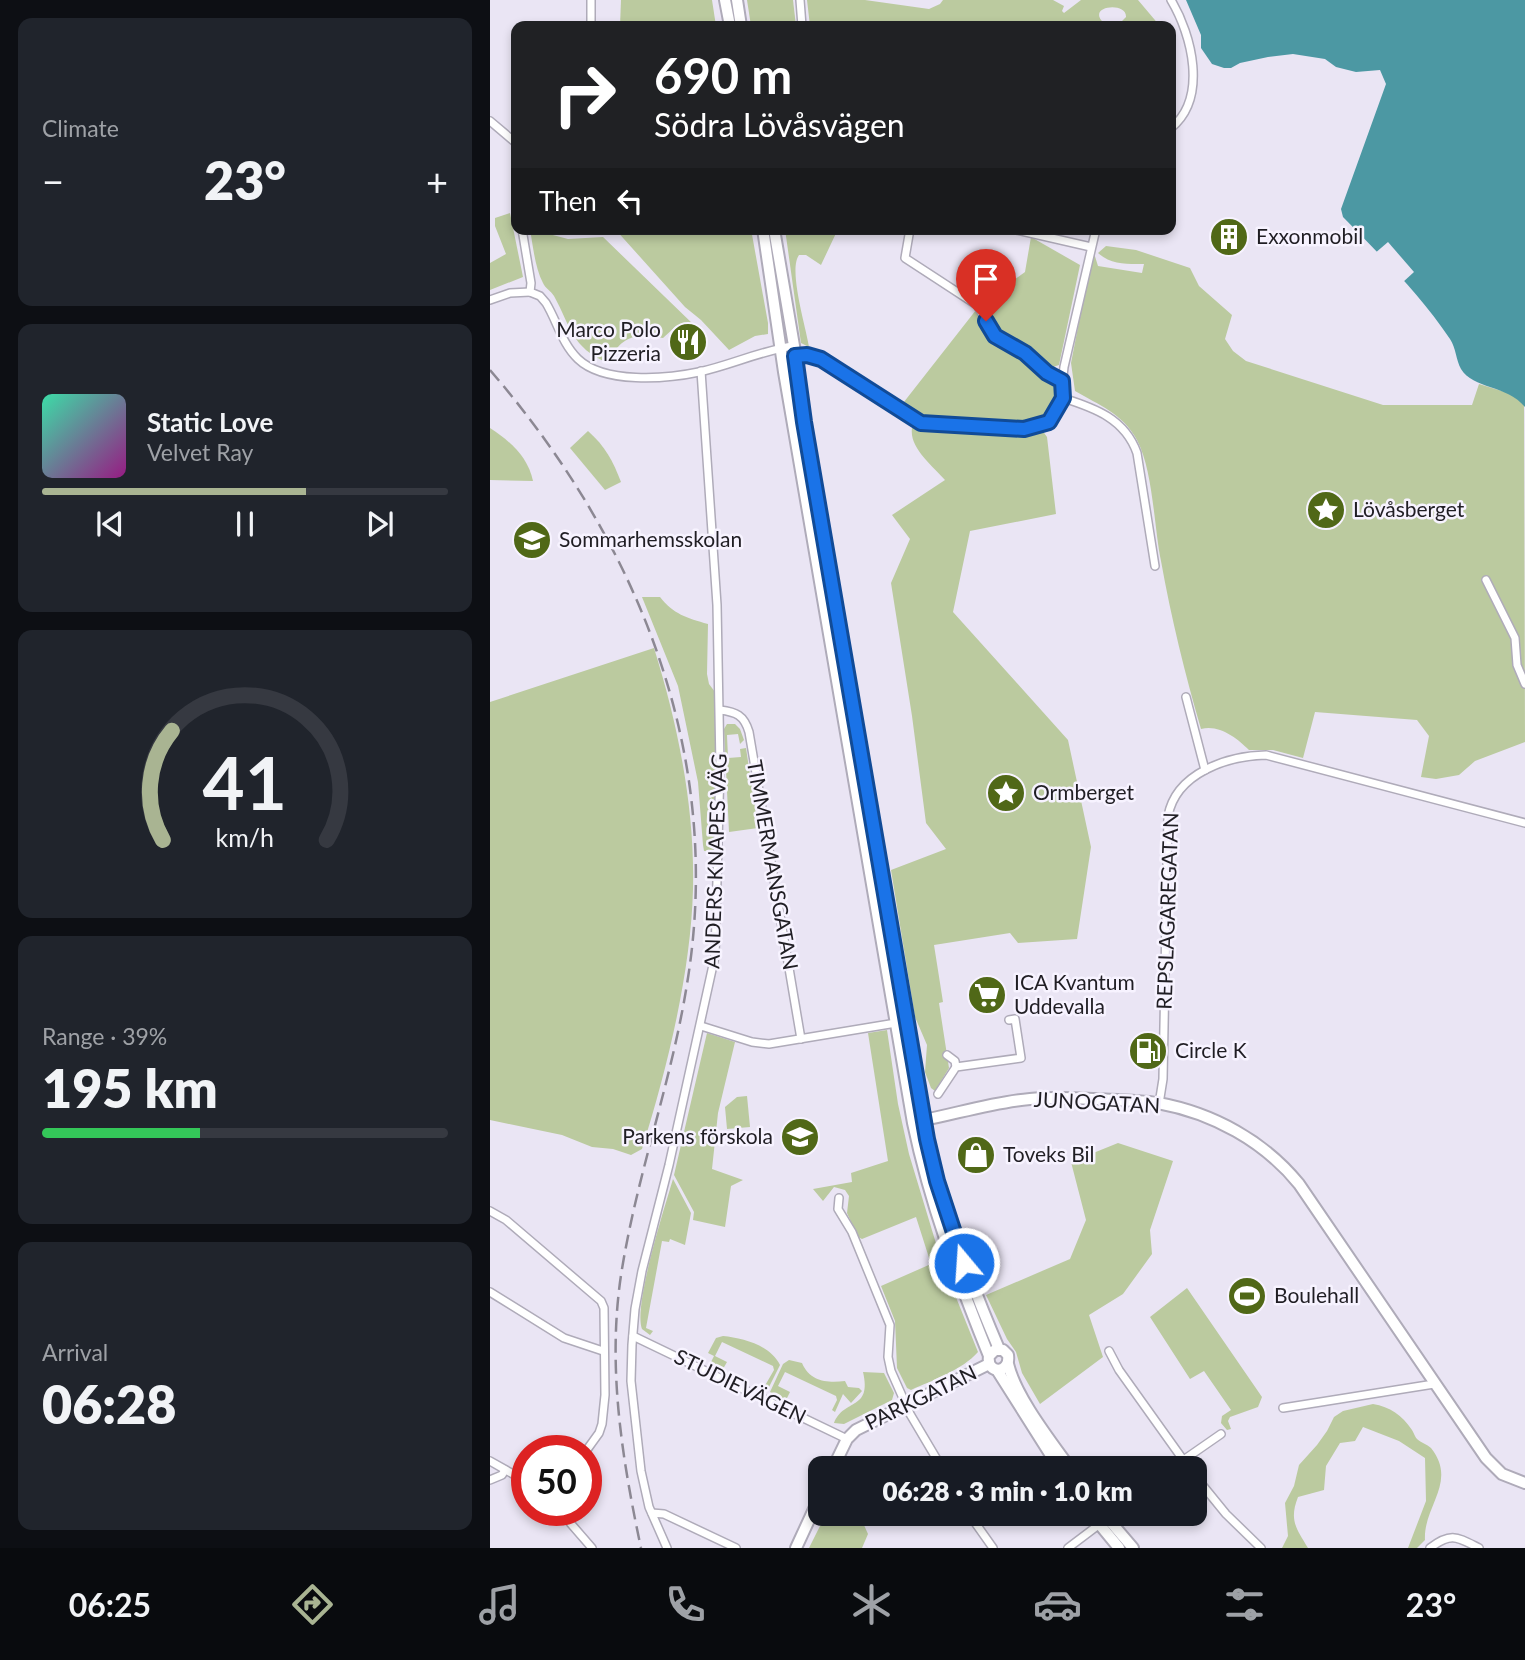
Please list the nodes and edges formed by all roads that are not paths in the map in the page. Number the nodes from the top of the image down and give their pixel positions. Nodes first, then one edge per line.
1 (591, 0) edge
2 (725, 0) edge
3 (737, 0) edge
4 (800, 0) edge
5 (1171, 0) edge
6 (591, 21) edge
7 (729, 21) edge
8 (740, 21) edge
9 (802, 21) edge
10 (490, 121) edge
11 (1176, 122) edge
12 (511, 139) edge
13 (523, 235) edge
14 (763, 235) edge
15 (775, 235) edge
16 (909, 235) edge
17 (1038, 235) edge
18 (1094, 235) edge
19 (1091, 247) junction
20 (530, 292) junction
21 (490, 300) edge
22 (794, 351) junction
23 (781, 353) junction
24 (701, 371) junction
25 (1062, 381) junction
26 (1063, 398) junction
27 (1155, 566) dead end
28 (1486, 580) dead end
29 (1525, 684) edge
30 (1186, 697) dead end
31 (720, 710) junction
32 (1205, 770) junction
33 (1525, 823) edge
34 (1009, 1020) dead end
35 (896, 1023) junction
36 (701, 1026) junction
37 (801, 1039) junction
38 (947, 1055) dead end
39 (956, 1067) junction
40 (939, 1094) dead end
41 (1159, 1104) junction
42 (918, 1122) junction
43 (839, 1198) dead end
44 (490, 1211) edge
45 (490, 1292) edge
46 (633, 1336) junction
47 (603, 1350) junction
48 (1109, 1351) dead end
49 (996, 1361) junction
50 (1434, 1384) junction
51 (905, 1404) junction
52 (1283, 1408) dead end
53 (1221, 1434) dead end
54 (598, 1435) edge
55 (846, 1439) junction
56 (838, 1456) edge
57 (935, 1456) edge
58 (1052, 1456) edge
59 (1062, 1456) edge
60 (1180, 1456) edge
61 (1189, 1456) edge
62 (490, 1461) edge
63 (505, 1470) junction
64 (511, 1473) edge
65 (490, 1480) edge
66 (1525, 1483) edge
67 (1207, 1491) edge
68 (652, 1513) junction
69 (808, 1522) edge
70 (573, 1526) edge
71 (977, 1526) edge
72 (1096, 1526) edge
73 (1109, 1526) edge
74 (1113, 1526) edge
75 (592, 1548) edge
76 (667, 1548) edge
77 (736, 1548) edge
78 (796, 1548) edge
79 (993, 1548) edge
80 (1068, 1548) edge
81 (1119, 1548) edge
82 (1133, 1548) edge
83 (1261, 1548) edge
84 (1430, 1548) edge
85 (1479, 1548) edge

1 - 6 street
2 - 7 main road
3 - 8 main road
4 - 9 street
5 - 11 street
10 - 12 street
13 - 20 street
14 - 23 main road
15 - 22 main road
16 - 25 street
17 - 19 street
18 - 19 street
19 - 25 street
20 - 21 street
20 - 24 street
22 - 23 street
22 - 26 street
22 - 42 main road
23 - 24 street
23 - 35 main road
24 - 31 street, ANDERS KNAPES VÄG
25 - 26 street
26 - 27 street
28 - 29 street
30 - 32 street
31 - 36 street, ANDERS KNAPES VÄG
31 - 37 street, TIMMERMANSGATAN
32 - 33 street, REPSLAGAREGATAN
32 - 41 street, REPSLAGAREGATAN
34 - 39 street
35 - 37 street
35 - 42 main road
36 - 37 street
36 - 46 street, ANDERS KNAPES VÄG
38 - 39 street
39 - 40 street
41 - 42 main road, JUNOGATAN
41 - 50 main road, JUNOGATAN
42 - 49 main road
43 - 51 street
44 - 47 street
45 - 47 street
46 - 55 street, STUDIEVÄGEN
46 - 68 street, ANDERS KNAPES VÄG
47 - 54 street
48 - 60 street
49 - 51 main road, PARKGATAN
49 - 58 main road
49 - 59 main road
50 - 52 street
50 - 66 main road, JUNOGATAN
51 - 55 main road, PARKGATAN
51 - 57 street
53 - 61 street
55 - 56 main road, PARKGATAN
62 - 63 street
63 - 64 street
63 - 65 street
67 - 83 street
68 - 76 street, ANDERS KNAPES VÄG
68 - 77 street
69 - 78 main road
70 - 75 street
71 - 79 street
72 - 80 street
73 - 81 main road
74 - 82 main road
84 - 85 street

